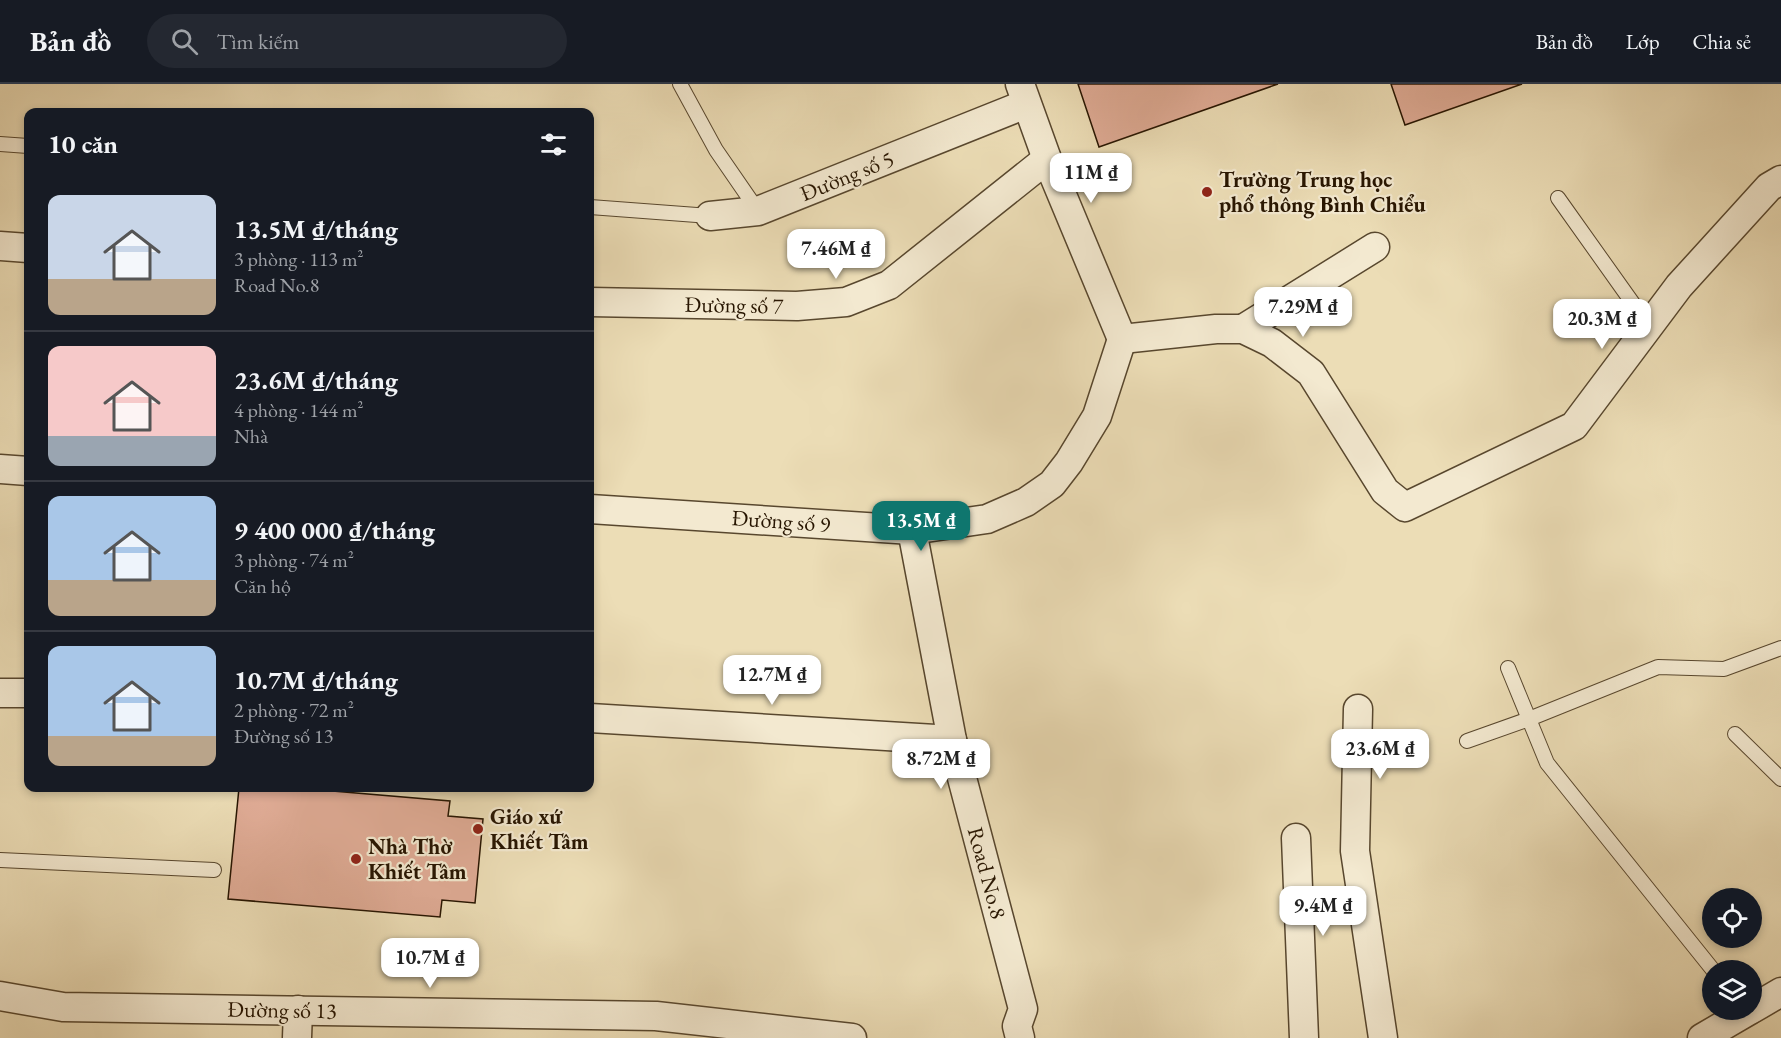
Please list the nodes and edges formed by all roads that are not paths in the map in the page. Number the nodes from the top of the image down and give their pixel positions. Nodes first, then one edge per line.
1 (680, 84) edge
2 (1023, 94) edge
3 (0, 144) edge
4 (24, 146) edge
5 (1047, 159) junction
6 (1781, 180) edge
7 (1558, 198) dead end
8 (594, 207) edge
9 (758, 212) junction
10 (710, 216) joint
11 (0, 246) edge
12 (1375, 247) dead end
13 (24, 248) edge
14 (594, 302) edge
15 (1649, 326) junction
16 (1243, 329) junction
17 (1122, 339) junction
18 (0, 469) edge
19 (24, 471) edge
20 (594, 509) edge
21 (912, 530) junction
22 (1781, 648) edge
23 (1508, 668) dead end
24 (0, 693) edge
25 (24, 693) edge
26 (1358, 709) dead end
27 (594, 718) edge
28 (1529, 719) junction
29 (1735, 734) dead end
30 (952, 740) junction
31 (1467, 741) dead end
32 (1781, 779) edge
33 (1296, 838) dead end
34 (0, 860) edge
35 (214, 870) dead end
36 (1705, 960) edge
37 (1781, 992) edge
38 (0, 996) edge
39 (1762, 1002) edge
40 (1732, 1020) edge
41 (298, 1024) edge
42 (620, 1026) edge
43 (852, 1038) edge
44 (1020, 1038) edge
45 (1304, 1038) edge
46 (1383, 1038) edge
47 (1702, 1038) edge

1 - 9 lane
2 - 5 street
2 - 9 street, Đường số 5
3 - 4 lane
5 - 14 street, Đường số 7
5 - 17 street
6 - 15 street
7 - 15 lane
8 - 10 lane, Đường số 5
9 - 10 street, Đường số 5
11 - 13 street
12 - 16 street
15 - 16 street
16 - 17 street
17 - 21 street, Đường số 9
18 - 19 street
20 - 21 street, Đường số 9
21 - 30 street, Road No.8
22 - 28 lane
23 - 28 lane
24 - 25 street
26 - 46 street
27 - 30 street
28 - 31 lane
28 - 36 lane
29 - 32 lane
30 - 44 street, Road No.8
33 - 45 street
34 - 35 lane
37 - 39 street
38 - 41 street, Đường số 13
40 - 47 street
41 - 42 street, Đường số 13
42 - 43 street, Đường số 13

